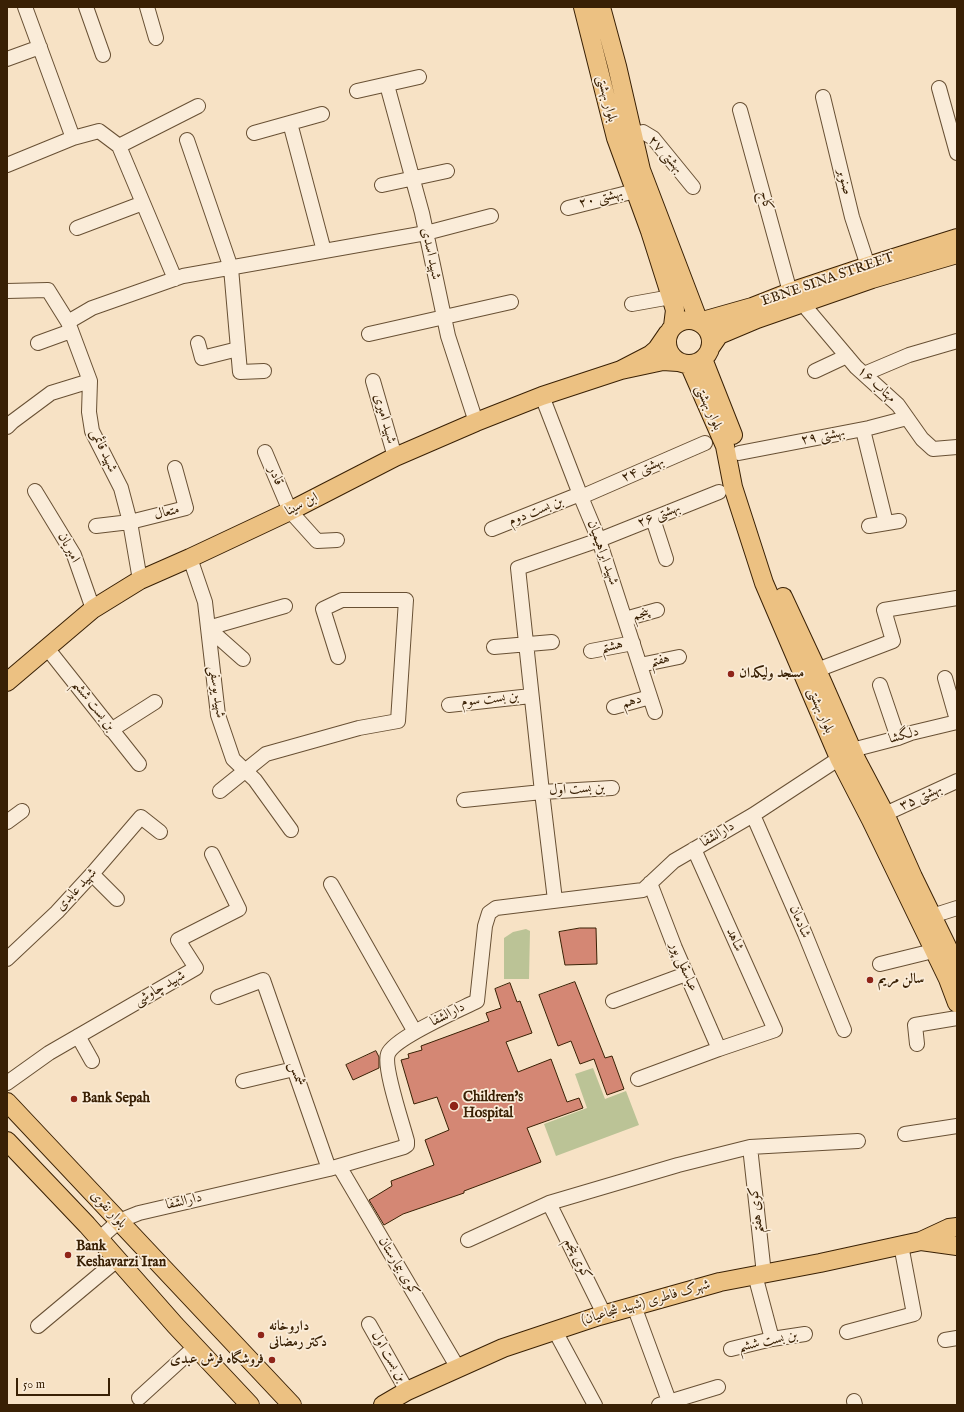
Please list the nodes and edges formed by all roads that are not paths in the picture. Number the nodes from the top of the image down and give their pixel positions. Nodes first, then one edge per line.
1 (86, 7) edge
2 (146, 7) edge
3 (583, 7) edge
4 (600, 7) edge
5 (30, 8) edge
6 (156, 38) dead end
7 (40, 47) junction
8 (103, 55) dead end
9 (7, 59) edge
10 (419, 77) dead end
11 (388, 85) junction
12 (939, 88) dead end
13 (357, 91) dead end
14 (823, 97) dead end
15 (198, 106) dead end
16 (740, 110) dead end
17 (322, 114) dead end
18 (290, 123) junction
19 (254, 133) dead end
20 (624, 136) junction
21 (72, 138) junction
22 (187, 140) dead end
23 (119, 146) junction
24 (957, 153) edge
25 (7, 165) edge
26 (447, 171) dead end
27 (412, 178) junction
28 (382, 185) dead end
29 (693, 187) dead end
30 (634, 191) junction
31 (143, 203) junction
32 (568, 208) dead end
33 (491, 216) dead end
34 (77, 228) dead end
35 (426, 233) junction
36 (957, 238) edge
37 (324, 251) junction
38 (957, 254) edge
39 (868, 266) junction
40 (231, 268) junction
41 (175, 279) junction
42 (7, 291) edge
43 (671, 297) junction
44 (796, 298) junction
45 (511, 302) dead end
46 (632, 304) dead end
47 (754, 313) junction
48 (444, 317) junction
49 (699, 322) junction
50 (70, 326) junction
51 (671, 329) junction
52 (369, 334) dead end
53 (957, 341) edge
54 (38, 343) dead end
55 (198, 344) dead end
56 (238, 349) junction
57 (847, 356) junction
58 (695, 358) junction
59 (264, 370) dead end
60 (621, 370) junction
61 (814, 370) dead end
62 (864, 374) junction
63 (90, 381) junction
64 (373, 381) dead end
65 (542, 396) junction
66 (907, 418) junction
67 (476, 422) junction
68 (7, 427) edge
69 (863, 430) junction
70 (705, 442) dead end
71 (957, 447) edge
72 (264, 452) dead end
73 (739, 453) junction
74 (395, 457) junction
75 (175, 468) dead end
76 (35, 491) dead end
77 (719, 492) dead end
78 (580, 496) junction
79 (290, 511) junction
80 (653, 519) junction
81 (130, 522) junction
82 (96, 526) dead end
83 (869, 526) dead end
84 (492, 529) dead end
85 (337, 540) dead end
86 (599, 540) junction
87 (190, 558) junction
88 (666, 559) dead end
89 (140, 580) junction
90 (773, 589) junction
91 (957, 598) edge
92 (285, 606) dead end
93 (93, 609) junction
94 (657, 610) dead end
95 (625, 620) junction
96 (208, 628) junction
97 (552, 642) dead end
98 (633, 643) junction
99 (526, 644) junction
100 (494, 647) dead end
101 (47, 648) junction
102 (591, 651) dead end
103 (338, 658) dead end
104 (679, 658) dead end
105 (243, 659) dead end
106 (640, 666) junction
107 (817, 670) junction
108 (945, 678) dead end
109 (8, 679) edge
110 (880, 685) dead end
111 (532, 696) junction
112 (650, 697) junction
113 (156, 702) dead end
114 (449, 705) dead end
115 (614, 707) dead end
116 (655, 712) dead end
117 (957, 721) edge
118 (111, 730) junction
119 (898, 738) junction
120 (845, 754) junction
121 (139, 764) dead end
122 (245, 771) junction
123 (957, 781) edge
124 (612, 788) dead end
125 (220, 791) dead end
126 (542, 792) junction
127 (464, 800) dead end
128 (22, 811) dead end
129 (884, 814) junction
130 (753, 815) junction
131 (7, 822) edge
132 (291, 830) dead end
133 (160, 832) dead end
134 (694, 849) junction
135 (212, 854) dead end
136 (92, 874) junction
137 (330, 884) dead end
138 (650, 884) junction
139 (117, 899) dead end
140 (555, 900) junction
141 (957, 908) edge
142 (932, 916) junction
143 (933, 951) junction
144 (7, 959) edge
145 (880, 964) dead end
146 (957, 967) edge
147 (686, 974) junction
148 (218, 997) dead end
149 (613, 1001) dead end
150 (957, 1004) edge
151 (957, 1018) edge
152 (844, 1030) dead end
153 (415, 1032) junction
154 (78, 1036) junction
155 (917, 1044) dead end
156 (719, 1049) junction
157 (92, 1061) dead end
158 (294, 1069) junction
159 (638, 1079) dead end
160 (243, 1081) dead end
161 (7, 1083) edge
162 (7, 1102) edge
163 (957, 1126) edge
164 (905, 1134) dead end
165 (7, 1141) edge
166 (858, 1141) dead end
167 (750, 1147) junction
168 (334, 1168) junction
169 (549, 1203) junction
170 (119, 1221) junction
171 (957, 1227) edge
172 (99, 1239) junction
173 (468, 1240) dead end
174 (921, 1241) junction
175 (901, 1245) junction
176 (957, 1246) edge
177 (117, 1260) junction
178 (759, 1275) junction
179 (634, 1306) junction
180 (604, 1314) junction
181 (369, 1324) dead end
182 (38, 1326) dead end
183 (555, 1331) junction
184 (848, 1332) dead end
185 (805, 1334) dead end
186 (772, 1339) junction
187 (195, 1347) junction
188 (731, 1349) dead end
189 (458, 1368) junction
190 (718, 1387) dead end
191 (407, 1391) junction
192 (139, 1398) dead end
193 (664, 1403) edge
194 (250, 1405) edge
195 (292, 1405) edge
196 (383, 1405) edge
197 (595, 1405) edge

1 - 8 street
2 - 6 street
3 - 20 main road, بلوار بهشتی
4 - 20 main road, بلوار بهشتی
5 - 7 street
7 - 9 street
7 - 21 street
10 - 11 street
11 - 13 street
11 - 27 street, شهید اسدی
12 - 24 street
14 - 39 street, صنوبر
15 - 23 street
16 - 44 street, کاج
17 - 18 street
18 - 19 street
18 - 37 street
20 - 29 street, بهشتی ۲۷
20 - 30 main road, بلوار بهشتی
20 - 49 main road, بلوار بهشتی
21 - 23 street
21 - 25 street
22 - 40 street
23 - 31 street
26 - 27 street
27 - 28 street
27 - 35 street, شهید اسدی
30 - 32 street, بهشتی ۲۰
30 - 43 main road, بلوار بهشتی
31 - 34 street
31 - 41 street
33 - 35 street
35 - 37 street
35 - 48 street, شهید اسدی
36 - 39 main road, EBNE SINA STREET
37 - 40 street
38 - 44 main road, EBNE SINA STREET
39 - 44 main road, EBNE SINA STREET
40 - 41 street
40 - 56 street
41 - 50 street
42 - 50 street, شهید قائمی
43 - 46 street
43 - 51 main road, بلوار بهشتی
44 - 47 main road, EBNE SINA STREET
44 - 57 street, مهتاب ۱۶
45 - 48 street
47 - 49 main road, EBNE SINA STREET
47 - 58 main road, EBNE SINA STREET
48 - 52 street
48 - 67 street, شهید اسدی
49 - 51 main road
49 - 58 main road
50 - 54 street
50 - 63 street, شهید قائمی
51 - 58 main road
51 - 60 main road
53 - 62 street
55 - 56 street
56 - 59 street
57 - 61 street
57 - 62 street, مهتاب ۱۶
58 - 60 main road
58 - 73 main road, بلوار بهشتی
58 - 90 main road, بلوار بهشتی
60 - 65 main road, ابن سینا
62 - 66 street, مهتاب ۱۶
63 - 68 street
63 - 81 street, شهید قائمی
64 - 74 street, شهید امیری
65 - 67 main road, ابن سینا
65 - 78 street, شهید ابراهیمیان
66 - 69 street, بهشتی ۲۹
66 - 71 street, مهتاب ۱۶
67 - 74 main road, ابن سینا
69 - 73 street, بهشتی ۲۹
69 - 83 street
70 - 78 street, بهشتی ۲۴
72 - 79 street, قادر
73 - 90 main road, بلوار بهشتی
74 - 79 main road, ابن سینا
75 - 81 street, متعال
76 - 93 street, امیریان
77 - 80 street, بهشتی ۲۶
78 - 84 street, بن بست دوم
78 - 86 street, شهید ابراهیمیان
79 - 85 street, قادر
79 - 87 main road, ابن سینا
80 - 86 street, بهشتی ۲۶
80 - 88 street
81 - 82 street
81 - 89 street, شهید قائمی
86 - 95 street, شهید ابراهیمیان
86 - 99 street, بهشتی ۲۶
87 - 89 main road, ابن سینا
87 - 96 street, شهید یوسفی
89 - 93 main road, ابن سینا
90 - 107 main road, بلوار بهشتی
90 - 120 main road, بلوار بهشتی
91 - 107 street
92 - 96 street
93 - 101 main road, ابن سینا
94 - 95 street, پنجم
95 - 98 street, شهید ابراهیمیان
96 - 105 street
96 - 122 street, شهید یوسفی
97 - 99 street
98 - 102 street, هشتم
98 - 106 street, شهید ابراهیمیان
99 - 100 street
99 - 111 street
101 - 109 main road, ابن سینا
101 - 118 street, بن بست ششم
103 - 122 street
104 - 106 street, هفتم
106 - 112 street, شهید ابراهیمیان
107 - 120 main road, بلوار بهشتی
108 - 117 street
110 - 119 street
111 - 114 street, بن بست سوم
111 - 126 street
112 - 115 street, دهم
112 - 116 street, شهید ابراهیمیان
113 - 118 street
117 - 119 street, دلگشا
118 - 121 street, بن بست ششم
119 - 120 street, دلگشا
120 - 129 main road, بلوار بهشتی
120 - 130 street, دارالشفا
120 - 143 main road, بلوار بهشتی
122 - 125 street
122 - 132 street, شهید یوسفی
123 - 129 street, بهشتی ۳۵
124 - 126 street, بن بست اول
126 - 127 street
126 - 140 street
128 - 131 street
129 - 142 main road, بلوار بهشتی
130 - 134 street, دارالشفا
130 - 152 street, شادمان
133 - 136 street, شهید عابدی
134 - 138 street, دارالشفا
134 - 156 street, شاهد
135 - 154 street, شهید چاوشی
136 - 139 street
136 - 144 street, شهید عابدی
137 - 153 street
138 - 140 street, دارالشفا
138 - 147 street, عباسقلی پور
140 - 153 street, دارالشفا
141 - 142 street
142 - 146 main road, بلوار بهشتی
143 - 145 street
143 - 150 main road, بلوار بهشتی
147 - 149 street
147 - 156 street, عباسقلی پور
148 - 158 street, شمس
151 - 155 street
153 - 168 street, دارالشفا
154 - 157 street
154 - 161 street, شهید چاوشی
156 - 159 street
158 - 160 street
158 - 168 street, شمس
162 - 170 main road, بلوار نقوی
163 - 164 street
165 - 172 main road, بلوار نقوی
166 - 167 street
167 - 169 street
167 - 178 street, کوی هفتم
168 - 170 street, دارالشفا
168 - 189 street, کوی بیمارستان
169 - 173 street
169 - 180 street, کوی پنجم
170 - 172 street, دارالشفا
170 - 195 main road, بلوار نقوی
171 - 174 main road, شهرک فاطری (شهید شجاعیان)
172 - 177 main road, بلوار نقوی
174 - 175 main road, شهرک فاطری (شهید شجاعیان)
174 - 176 main road, شهرک فاطری (شهید شجاعیان)
175 - 178 main road, شهرک فاطری (شهید شجاعیان)
175 - 184 street
177 - 182 street
177 - 187 main road, بلوار نقوی
178 - 179 main road, شهرک فاطری (شهید شجاعیان)
178 - 186 street, کوی هفتم
179 - 180 main road, شهرک فاطری (شهید شجاعیان)
179 - 193 street
180 - 183 main road, شهرک فاطری (شهید شجاعیان)
181 - 191 street, بن بست اول
183 - 189 main road, شهرک فاطری (شهید شجاعیان)
183 - 197 street
185 - 186 street, بن بست ششم
186 - 188 street, بن بست ششم
187 - 192 street
187 - 194 main road, بلوار نقوی
189 - 191 main road, شهرک فاطری (شهید شجاعیان)
190 - 193 street
191 - 196 main road, شهرک فاطری (شهید شجاعیان)

